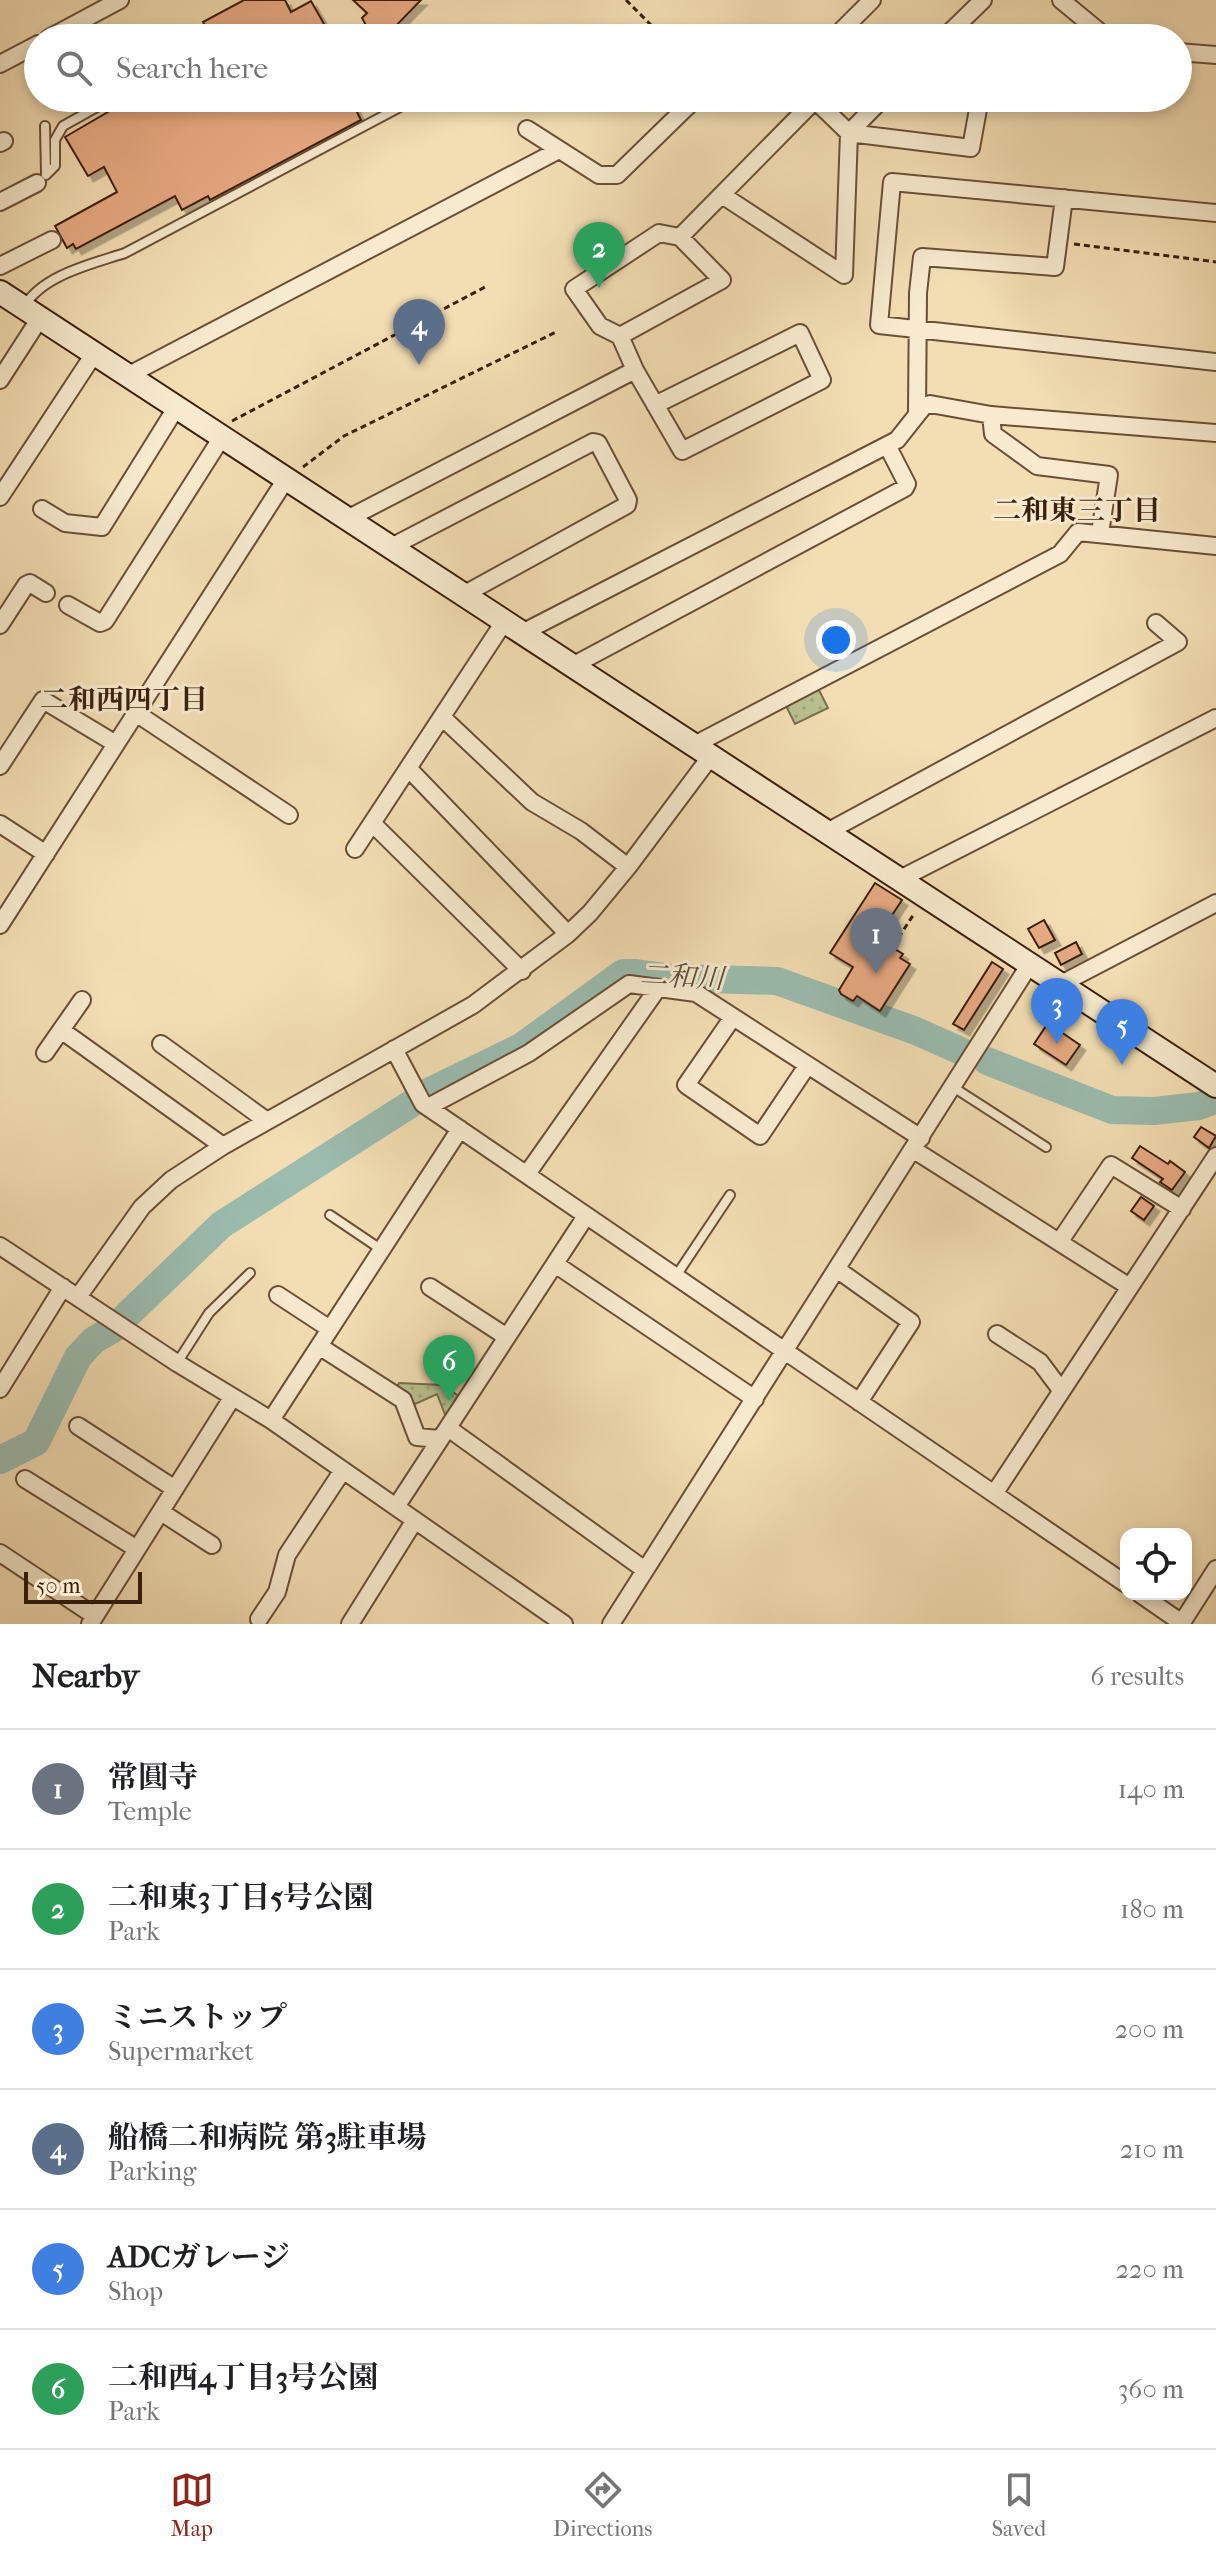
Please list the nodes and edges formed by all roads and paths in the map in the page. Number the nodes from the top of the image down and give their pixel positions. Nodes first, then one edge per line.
1 (120, 0) edge
2 (626, 0) edge
3 (872, 0) edge
4 (983, 0) edge
5 (1061, 0) edge
6 (75, 24) edge
7 (650, 24) edge
8 (848, 24) edge
9 (958, 24) edge
10 (1086, 24) edge
11 (24, 51) edge
12 (1192, 53) edge
13 (1216, 55) edge
14 (0, 64) edge
15 (88, 112) edge
16 (391, 112) edge
17 (682, 112) edge
18 (802, 112) edge
19 (827, 112) edge
20 (869, 112) edge
21 (977, 112) edge
22 (45, 126) dead end
23 (527, 129) dead end
24 (849, 133) junction
25 (559, 150) junction
26 (41, 179) junction
27 (722, 195) junction
28 (1064, 198) junction
29 (0, 202) edge
30 (1216, 213) edge
31 (680, 237) junction
32 (52, 240) dead end
33 (1058, 241) junction
34 (1216, 262) edge
35 (0, 266) edge
36 (487, 286) dead end
37 (0, 292) edge
38 (32, 313) junction
39 (918, 329) junction
40 (556, 332) dead end
41 (620, 336) junction
42 (94, 354) junction
43 (1216, 362) edge
44 (635, 370) junction
45 (127, 376) junction
46 (0, 380) edge
47 (655, 405) junction
48 (176, 408) junction
49 (917, 411) junction
50 (991, 415) junction
51 (1216, 433) edge
52 (217, 434) junction
53 (887, 445) junction
54 (287, 480) junction
55 (0, 497) edge
56 (42, 509) dead end
57 (347, 519) junction
58 (1100, 533) junction
59 (1216, 546) edge
60 (391, 547) junction
61 (46, 593) dead end
62 (463, 595) junction
63 (68, 605) dead end
64 (1156, 623) dead end
65 (0, 625) edge
66 (513, 627) junction
67 (572, 666) junction
68 (136, 713) junction
69 (442, 717) junction
70 (1216, 718) edge
71 (116, 744) junction
72 (702, 750) junction
73 (0, 766) edge
74 (408, 768) junction
75 (289, 815) dead end
76 (372, 823) junction
77 (0, 824) edge
78 (827, 832) junction
79 (355, 849) dead end
80 (46, 854) junction
81 (628, 867) junction
82 (900, 879) junction
83 (1216, 903) edge
84 (914, 914) dead end
85 (0, 925) edge
86 (568, 934) junction
87 (893, 946) dead end
88 (1030, 964) junction
89 (522, 971) junction
90 (1061, 984) junction
91 (658, 988) junction
92 (82, 1000) dead end
93 (733, 1017) junction
94 (61, 1030) junction
95 (161, 1044) dead end
96 (394, 1049) junction
97 (45, 1053) dead end
98 (807, 1066) junction
99 (1216, 1086) edge
100 (953, 1087) junction
101 (422, 1100) junction
102 (267, 1121) junction
103 (460, 1129) junction
104 (918, 1144) junction
105 (223, 1146) junction
106 (1046, 1147) dead end
107 (1216, 1156) edge
108 (527, 1174) junction
109 (730, 1195) dead end
110 (1182, 1209) junction
111 (330, 1215) dead end
112 (586, 1216) junction
113 (1060, 1241) junction
114 (0, 1246) edge
115 (382, 1250) junction
116 (555, 1264) junction
117 (838, 1270) junction
118 (250, 1273) dead end
119 (676, 1277) junction
120 (1128, 1286) junction
121 (63, 1287) junction
122 (430, 1287) dead end
123 (278, 1295) dead end
124 (78, 1297) junction
125 (330, 1329) junction
126 (997, 1334) dead end
127 (507, 1337) junction
128 (319, 1346) junction
129 (786, 1352) junction
130 (177, 1363) junction
131 (0, 1389) edge
132 (1061, 1390) junction
133 (232, 1398) junction
134 (755, 1399) junction
135 (859, 1402) junction
136 (271, 1420) junction
137 (78, 1426) dead end
138 (444, 1434) junction
139 (343, 1470) junction
140 (25, 1479) dead end
141 (175, 1489) junction
142 (994, 1494) junction
143 (396, 1507) junction
144 (161, 1512) junction
145 (415, 1520) junction
146 (212, 1545) dead end
147 (137, 1549) junction
148 (0, 1553) edge
149 (645, 1570) junction
150 (1214, 1578) edge
151 (1120, 1580) edge
152 (1149, 1600) edge
153 (259, 1619) dead end
154 (92, 1620) edge
155 (1182, 1623) edge
156 (350, 1624) edge
157 (564, 1624) edge
158 (611, 1624) edge

1 - 6 street
2 - 7 path
3 - 8 street
4 - 9 street
5 - 10 street
11 - 14 street
12 - 13 street
15 - 26 lane
16 - 38 lane
17 - 25 street
18 - 27 street
19 - 24 street
20 - 24 street
21 - 24 street
22 - 26 lane
23 - 25 street
24 - 27 street
25 - 45 street
26 - 29 street
27 - 31 street
28 - 30 street
28 - 33 street
28 - 39 street
31 - 41 street
31 - 41 street
32 - 35 street
33 - 34 path
33 - 39 street
36 - 52 path
37 - 38 street
38 - 42 street
38 - 46 street
39 - 43 street
39 - 49 street
40 - 54 path
41 - 44 street
42 - 45 street
42 - 55 street
44 - 47 street
44 - 57 street
45 - 48 street
47 - 47 street
48 - 52 street
48 - 56 street
49 - 50 street
49 - 53 street
50 - 51 street
50 - 58 street
52 - 54 street
52 - 63 street
53 - 66 street
53 - 67 street
54 - 57 street
54 - 68 street
57 - 60 street
58 - 59 street
58 - 72 street
60 - 62 street
60 - 62 street
61 - 65 street
62 - 66 street
64 - 78 street
66 - 67 street
66 - 69 street
67 - 72 street
68 - 71 street
68 - 75 street
69 - 74 street
69 - 81 street
70 - 82 street
71 - 73 street
71 - 80 street
72 - 78 street
72 - 81 street
74 - 76 street
74 - 86 street
76 - 79 street
76 - 89 street
77 - 80 street
78 - 82 street
80 - 85 street
81 - 86 street
82 - 88 street
83 - 90 street
84 - 87 path
86 - 89 street
88 - 90 street
88 - 100 street
89 - 96 street
90 - 99 street
91 - 93 street
91 - 101 street
91 - 108 street
92 - 94 street
93 - 98 street
93 - 98 street
94 - 97 street
94 - 105 street
95 - 102 street
96 - 101 street
96 - 102 street
98 - 104 street
100 - 104 street
100 - 106 lane
101 - 103 street
102 - 105 street
103 - 108 street
103 - 115 street
104 - 113 street
104 - 117 street
105 - 124 street
107 - 110 street
108 - 112 street
109 - 119 lane
110 - 113 street
110 - 120 street
111 - 115 lane
112 - 116 street
112 - 119 street
113 - 120 street
114 - 121 street
115 - 125 street
116 - 127 street
116 - 134 street
117 - 129 street
117 - 135 street
118 - 130 lane
119 - 129 street
120 - 132 street
121 - 124 street
121 - 131 street
122 - 127 street
123 - 125 street
124 - 130 street
125 - 128 street
126 - 132 street
127 - 138 street
128 - 136 street
128 - 138 street
129 - 134 street
129 - 135 street
130 - 133 street
132 - 142 street
133 - 136 street
133 - 141 street
134 - 149 street
135 - 142 street
136 - 139 street
137 - 141 street
138 - 143 street
138 - 149 street
139 - 143 street
139 - 153 street
140 - 147 street
141 - 144 street
142 - 151 street
143 - 145 street
144 - 146 street
144 - 147 street
145 - 156 street
145 - 157 street
147 - 154 street
148 - 154 street
149 - 158 street
150 - 155 street
152 - 155 street

